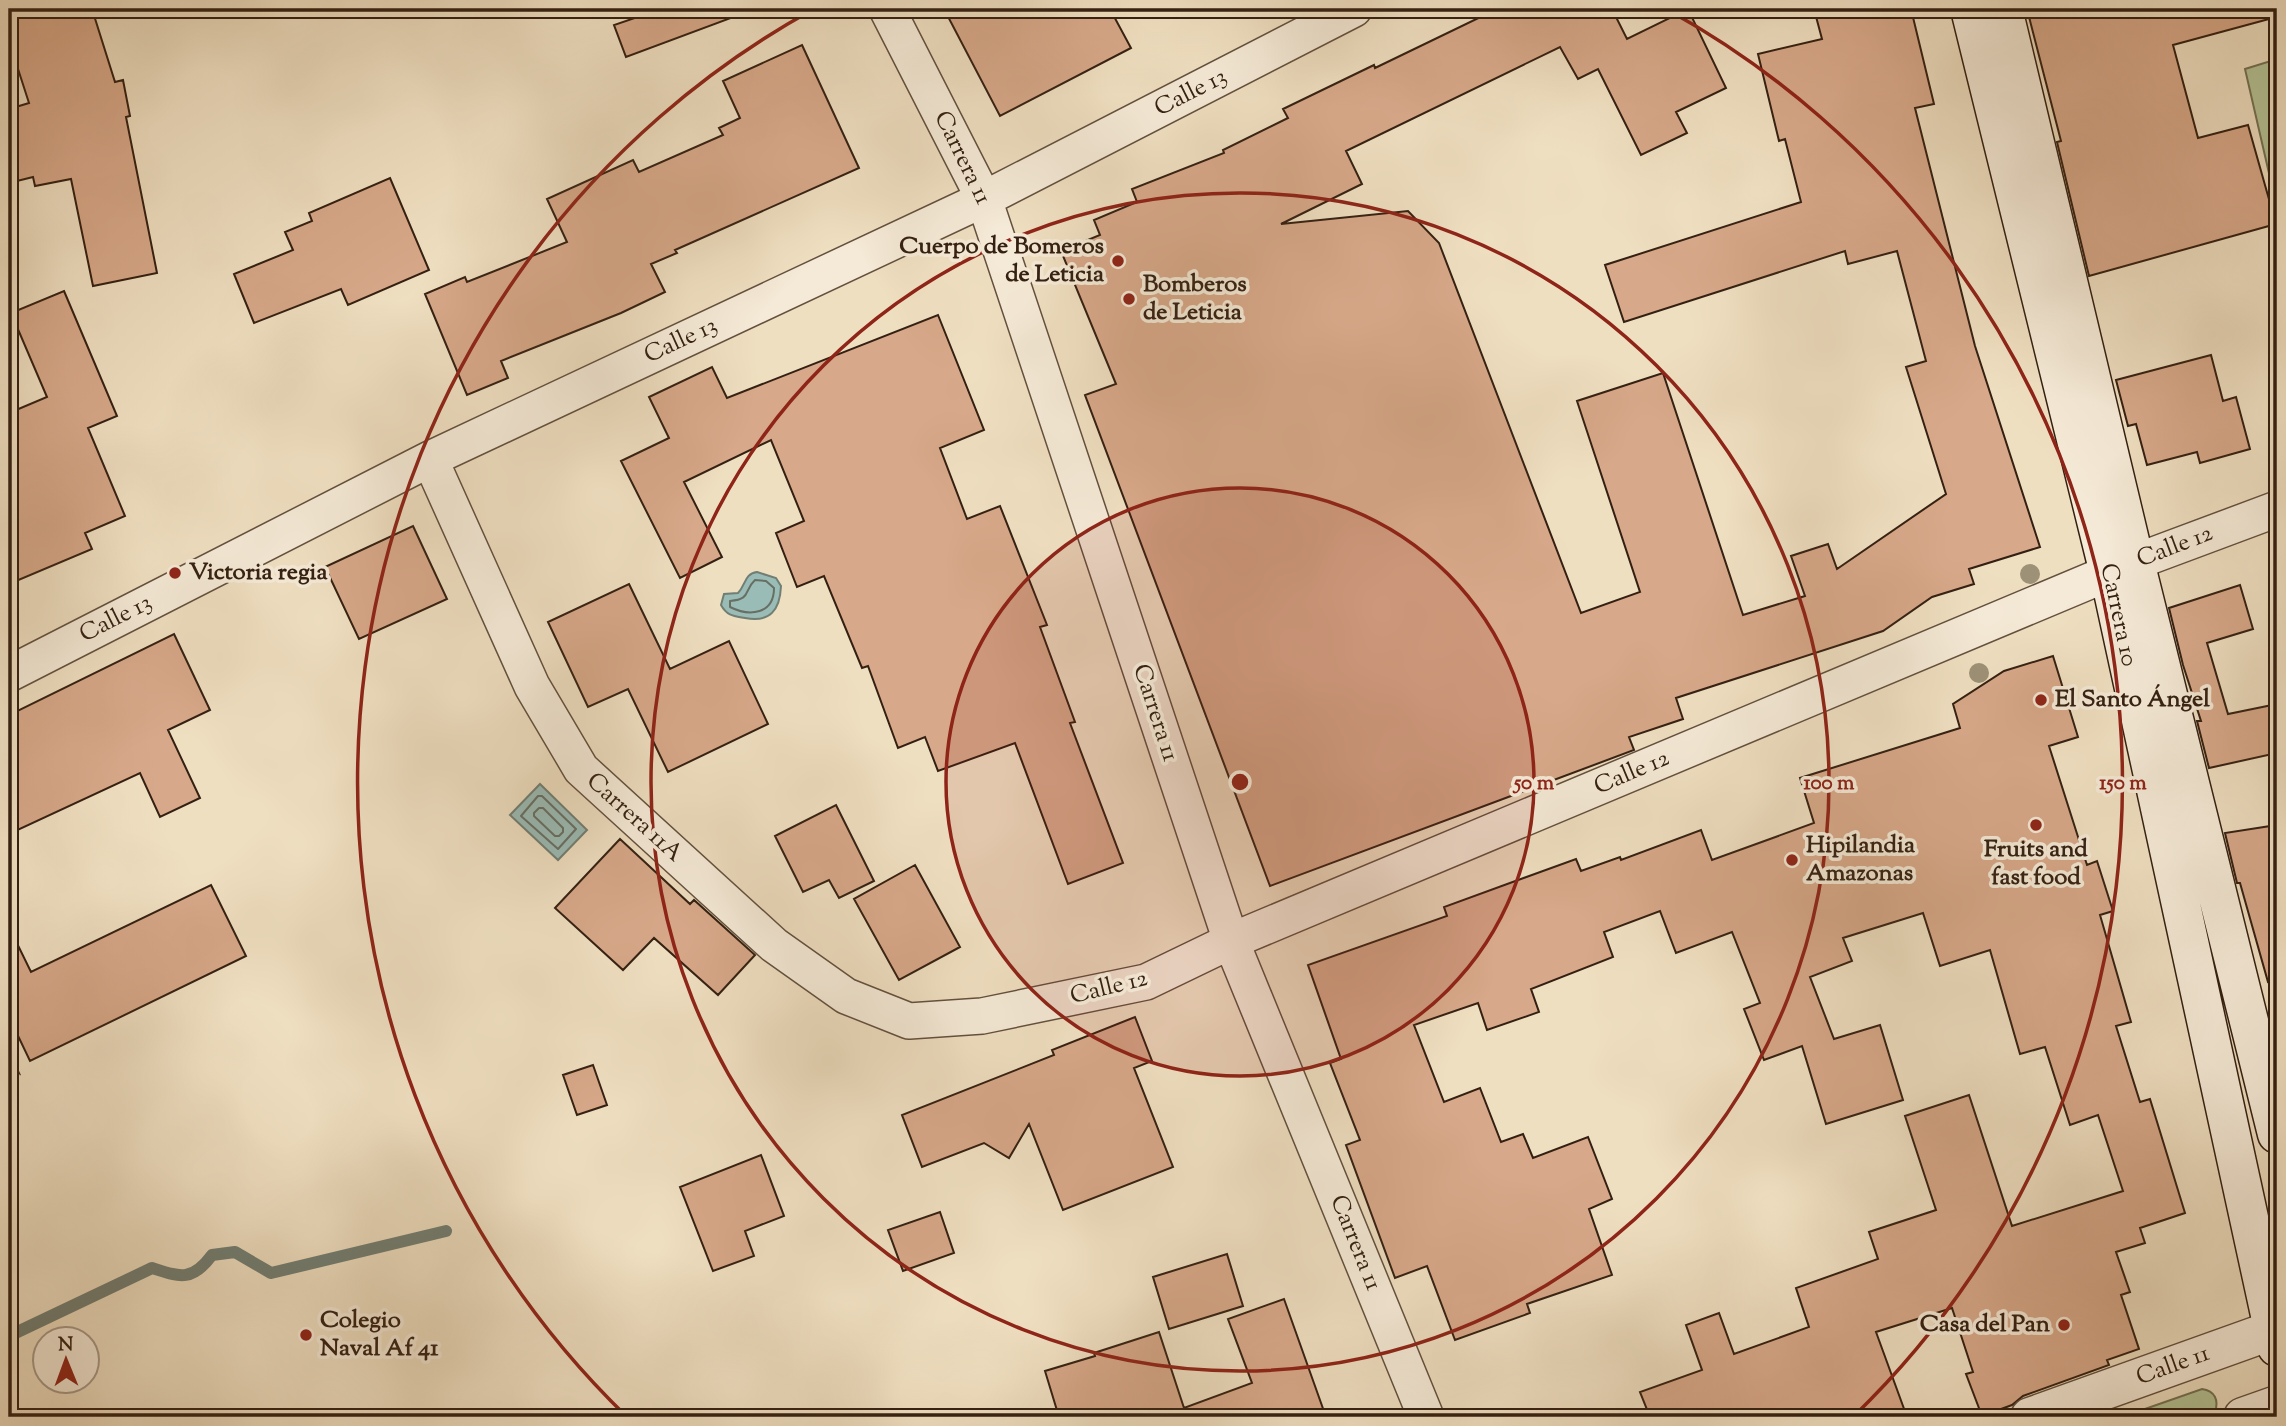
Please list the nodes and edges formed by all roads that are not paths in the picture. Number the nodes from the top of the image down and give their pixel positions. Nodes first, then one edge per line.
1 (887, 9) edge
2 (1354, 9) edge
3 (1970, 9) edge
4 (2003, 9) edge
5 (984, 199) junction
6 (430, 459) junction
7 (2277, 509) edge
8 (2122, 567) junction
9 (9, 674) edge
10 (1231, 941) junction
11 (982, 1016) joint
12 (2277, 1134) edge
13 (2276, 1335) edge
14 (2277, 1405) edge
15 (1426, 1417) edge
16 (2030, 1417) edge
17 (2243, 1417) edge

1 - 5 street, Carrera 11
2 - 5 street, Calle 13
3 - 8 main road, Carrera 10
4 - 8 main road, Carrera 10
5 - 6 street, Calle 13
5 - 10 street, Carrera 11
6 - 9 street, Calle 13
6 - 11 street, Carrera 11A
7 - 8 street, Calle 12
8 - 10 street, Calle 12
8 - 12 main road, Carrera 10
8 - 13 main road, Carrera 10
10 - 11 street, Calle 12
10 - 15 street, Carrera 11
13 - 16 main road, Calle 11
14 - 17 main road

